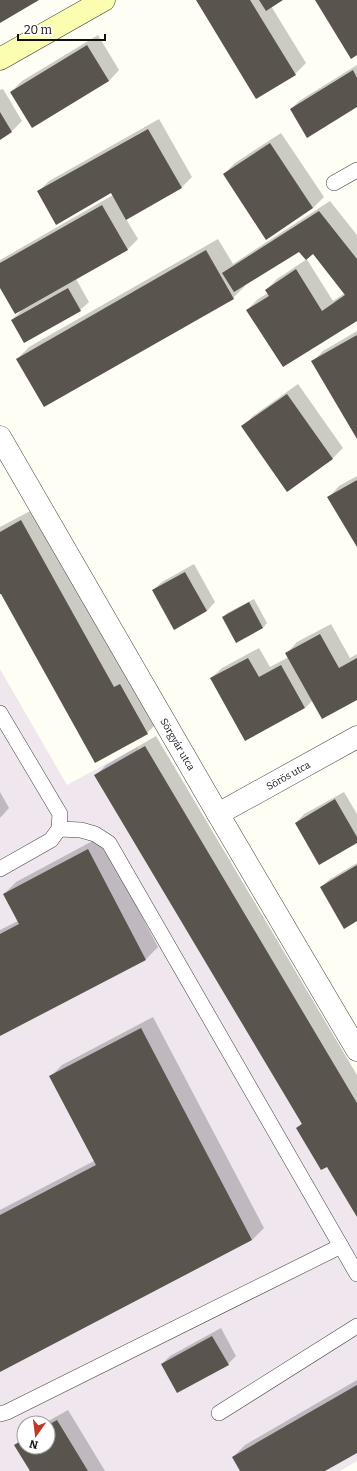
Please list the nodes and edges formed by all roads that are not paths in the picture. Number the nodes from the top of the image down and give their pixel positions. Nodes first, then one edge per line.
1 (104, 0) edge
2 (0, 59) edge
3 (357, 170) edge
4 (334, 183) dead end
5 (0, 437) edge
6 (0, 713) edge
7 (357, 737) edge
8 (218, 814) junction
9 (59, 829) junction
10 (0, 869) edge
11 (357, 1050) edge
12 (341, 1246) junction
13 (357, 1274) edge
14 (357, 1326) edge
15 (218, 1413) dead end
16 (0, 1414) edge

1 - 2 street
3 - 4 lane
5 - 8 street, Sörgyár utca
6 - 9 lane
7 - 8 street, Sörös utca
8 - 11 street, Sörgyár utca
9 - 10 lane
9 - 12 lane
12 - 13 lane
12 - 16 lane
14 - 15 lane

